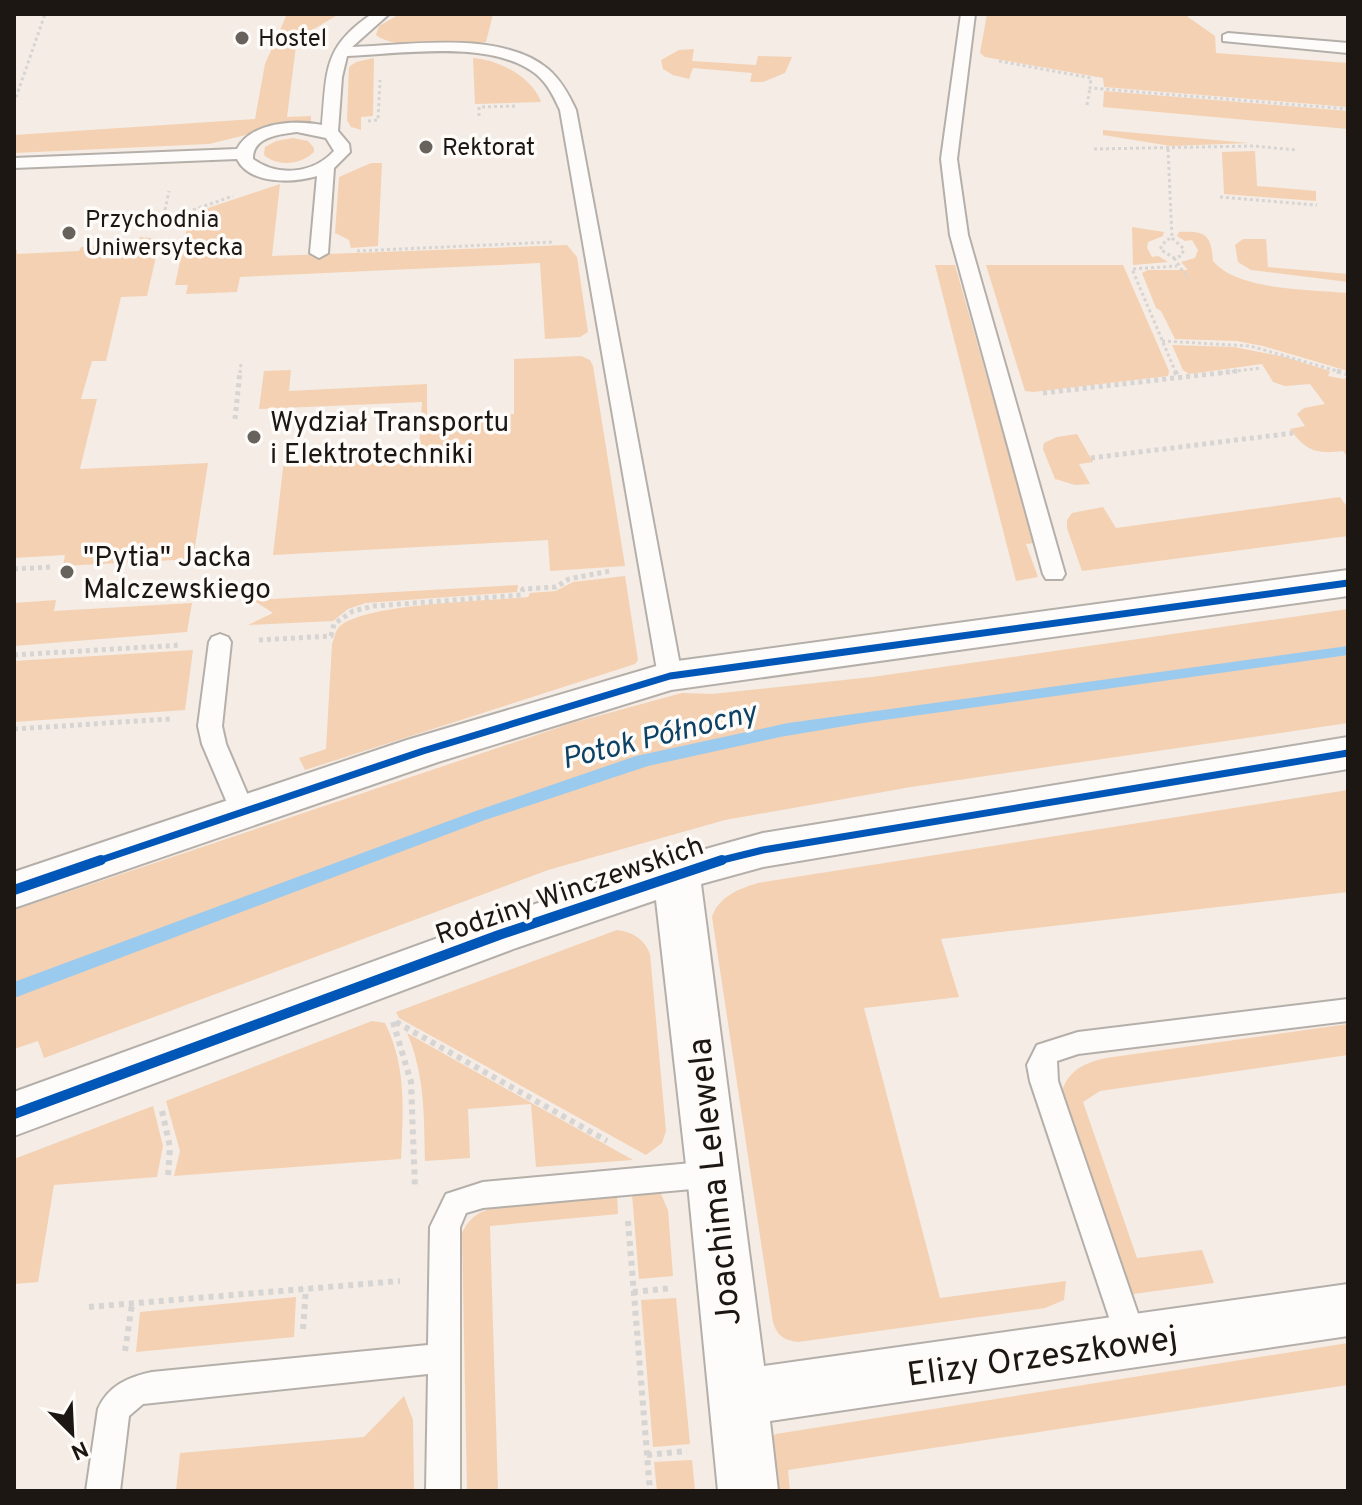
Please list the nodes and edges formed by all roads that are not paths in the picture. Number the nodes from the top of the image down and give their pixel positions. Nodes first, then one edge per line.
1 (382, 14) edge
2 (968, 14) edge
3 (1228, 38) dead end
4 (1348, 48) edge
5 (339, 52) junction
6 (330, 133) junction
7 (243, 154) junction
8 (14, 163) edge
9 (326, 167) junction
10 (319, 253) road end
11 (1054, 574) dead end
12 (1348, 583) edge
13 (220, 642) road end
14 (670, 676) junction
15 (1348, 753) edge
16 (243, 812) junction
17 (676, 874) junction
18 (14, 890) edge
19 (1348, 1010) edge
20 (14, 1114) edge
21 (714, 1174) junction
22 (1348, 1310) edge
23 (1132, 1343) junction
24 (443, 1358) junction
25 (736, 1398) junction
26 (103, 1491) edge
27 (443, 1491) edge
28 (748, 1491) edge

1 - 5 lane
2 - 11 lane
3 - 4 lane
5 - 6 lane
5 - 14 lane
6 - 7 lane
6 - 9 lane
7 - 8 lane
7 - 9 lane
9 - 10 lane
12 - 14 street
13 - 16 lane
14 - 16 street
15 - 17 street, Rodziny Winczewskich
16 - 18 street
17 - 20 street, Rodziny Winczewskich
17 - 21 street, Joachima Lelewela
19 - 23 lane
21 - 24 lane
21 - 25 street, Joachima Lelewela
22 - 23 street, Elizy Orzeszkowej
23 - 25 street, Elizy Orzeszkowej
24 - 26 lane
24 - 27 lane
25 - 28 street, Joachima Lelewela

